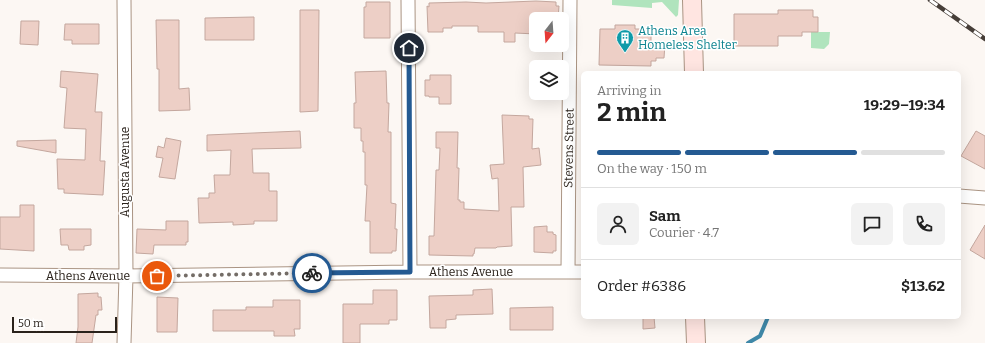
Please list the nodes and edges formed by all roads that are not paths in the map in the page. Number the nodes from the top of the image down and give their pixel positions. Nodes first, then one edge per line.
1 (124, 0) edge
2 (408, 0) edge
3 (570, 0) edge
4 (692, 0) edge
5 (694, 71) edge
6 (961, 196) edge
7 (985, 198) edge
8 (410, 272) junction
9 (568, 272) junction
10 (581, 272) edge
11 (0, 275) edge
12 (126, 276) junction
13 (696, 319) edge
14 (124, 343) edge
15 (696, 343) edge

1 - 12 street, Augusta Avenue
2 - 8 street
3 - 9 street, Stevens Street
4 - 5 street
6 - 7 street
8 - 9 street, Athens Avenue
8 - 12 street, Athens Avenue
9 - 10 street, Athens Avenue
11 - 12 street, Athens Avenue
12 - 14 street, Augusta Avenue
13 - 15 street

